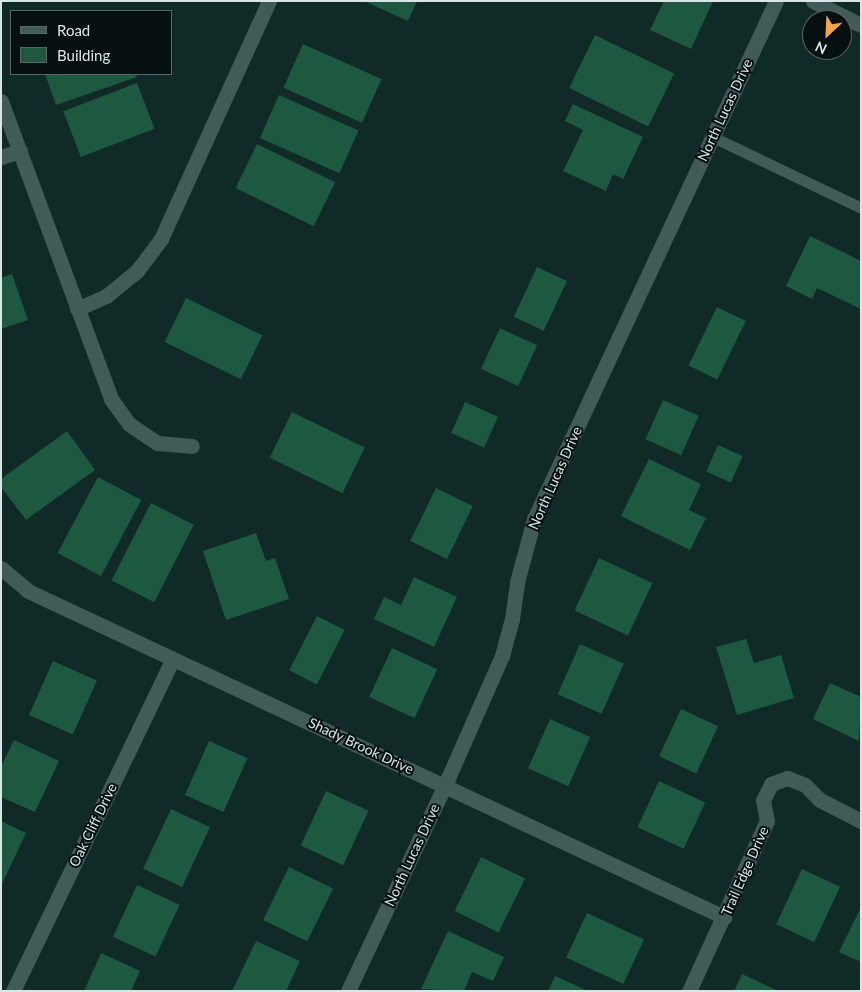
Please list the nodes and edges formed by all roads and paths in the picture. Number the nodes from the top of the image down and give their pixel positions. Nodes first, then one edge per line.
1 (269, 1) edge
2 (776, 1) edge
3 (813, 1) edge
4 (861, 25) edge
5 (1, 101) edge
6 (713, 137) junction
7 (20, 151) junction
8 (1, 158) edge
9 (861, 208) edge
10 (77, 309) junction
11 (192, 446) dead end
12 (1, 568) edge
13 (172, 660) junction
14 (445, 785) junction
15 (861, 821) edge
16 (724, 917) junction
17 (14, 991) edge
18 (348, 991) edge
19 (689, 991) edge

1 - 10 street
2 - 6 street, North Lucas Drive
3 - 4 street
5 - 7 street
6 - 9 lane
6 - 14 street, North Lucas Drive
7 - 8 street
7 - 10 street
10 - 11 street
12 - 13 street, Shady Brook Drive
13 - 14 street, Shady Brook Drive
13 - 17 street, Oak Cliff Drive
14 - 16 street, Shady Brook Drive
14 - 18 street, North Lucas Drive
15 - 16 street, Trail Edge Drive
16 - 19 street, Trail Edge Drive

